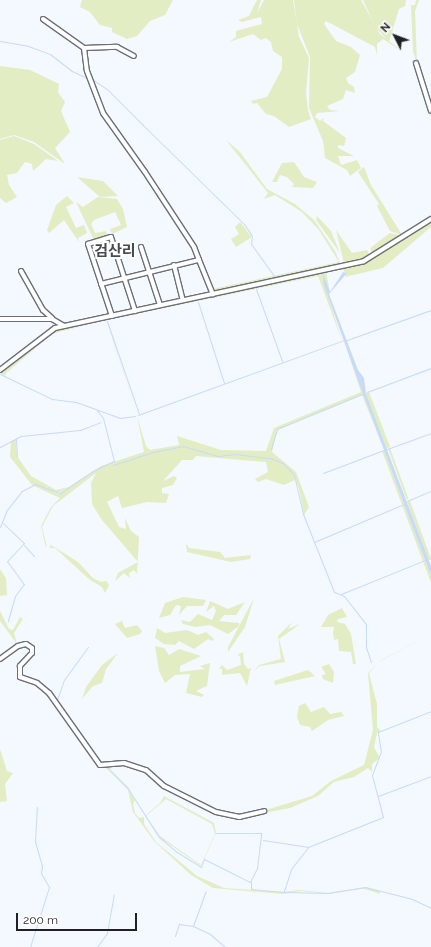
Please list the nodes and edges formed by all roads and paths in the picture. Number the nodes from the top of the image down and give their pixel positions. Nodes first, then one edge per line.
1 (43, 18) dead end
2 (84, 48) junction
3 (134, 56) dead end
4 (416, 63) dead end
5 (431, 111) edge
6 (431, 219) edge
7 (142, 247) dead end
8 (199, 260) junction
9 (174, 265) junction
10 (149, 270) junction
11 (21, 271) dead end
12 (124, 277) junction
13 (101, 284) junction
14 (213, 294) junction
15 (183, 300) junction
16 (160, 305) junction
17 (135, 311) junction
18 (112, 316) junction
19 (0, 319) edge
20 (52, 319) junction
21 (64, 326) junction
22 (0, 370) edge
23 (0, 659) edge
24 (264, 811) dead end

1 - 2 street
2 - 3 street
2 - 8 street
4 - 5 street
6 - 14 street
7 - 10 street
8 - 9 street
8 - 14 street
9 - 10 street
9 - 15 street
10 - 12 street
10 - 16 street
11 - 20 street
12 - 13 street
12 - 13 street
12 - 17 street
13 - 18 street
14 - 15 street
15 - 16 street
16 - 17 street
17 - 18 street
18 - 21 street
19 - 20 street
20 - 21 street
21 - 22 street
23 - 24 street

